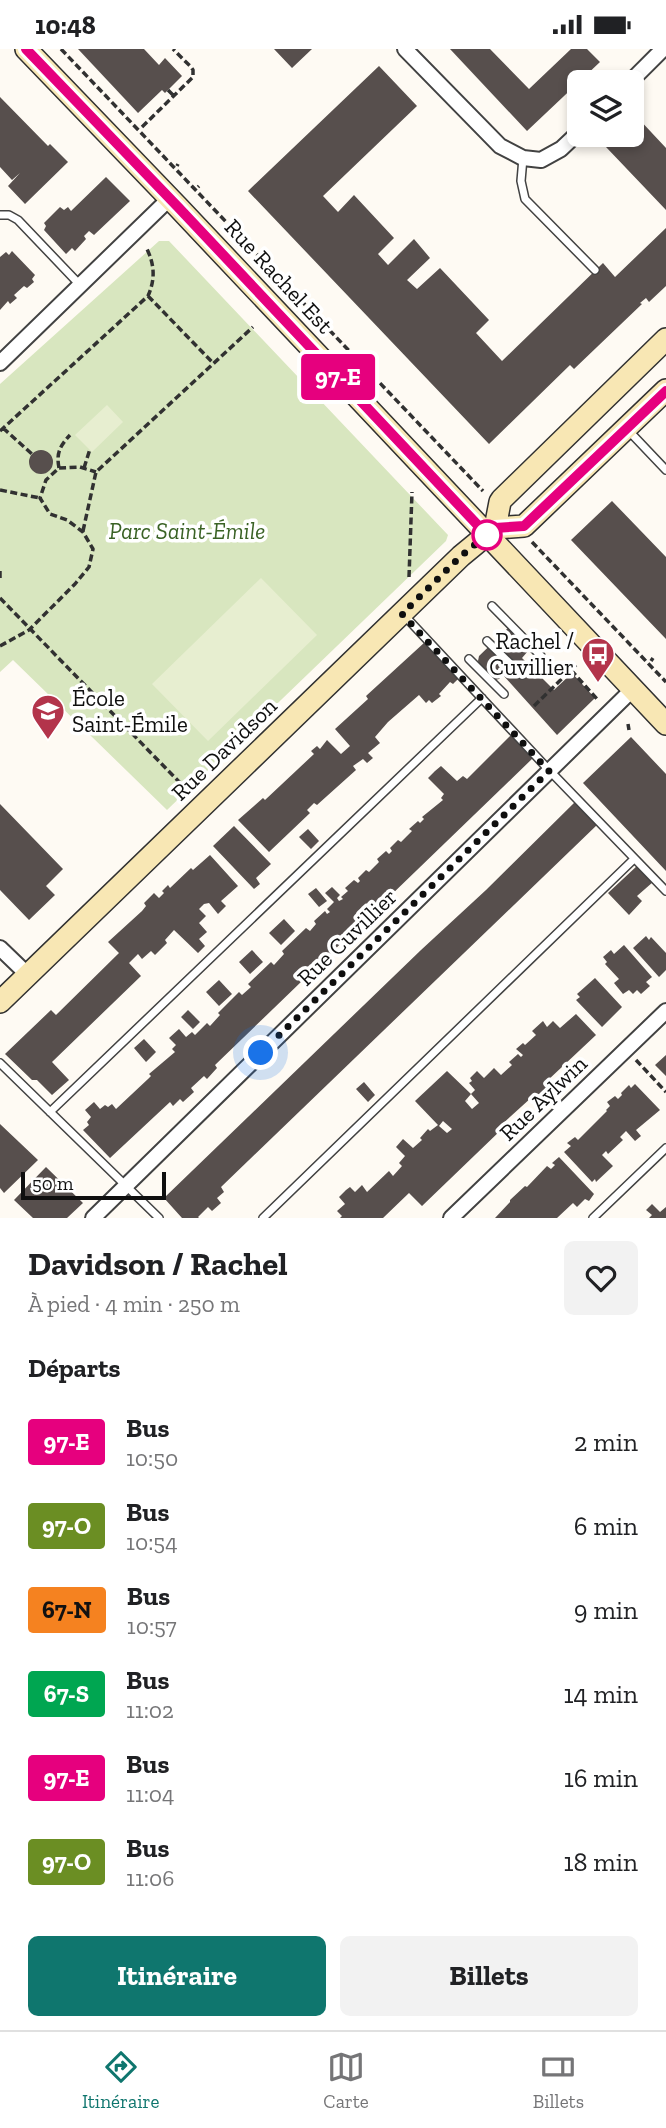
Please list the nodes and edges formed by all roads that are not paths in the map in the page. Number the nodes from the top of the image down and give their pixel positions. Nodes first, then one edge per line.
1 (26, 49) edge
2 (405, 49) edge
3 (663, 49) edge
4 (641, 70) edge
5 (567, 143) edge
6 (523, 157) junction
7 (170, 198) junction
8 (0, 215) edge
9 (595, 270) dead end
10 (81, 285) junction
11 (666, 339) edge
12 (0, 363) edge
13 (666, 390) edge
14 (627, 428) junction
15 (666, 470) edge
16 (494, 523) junction
17 (492, 606) dead end
18 (402, 614) junction
19 (487, 641) dead end
20 (541, 656) dead end
21 (469, 659) dead end
22 (522, 675) dead end
23 (634, 689) junction
24 (504, 694) dead end
25 (482, 698) junction
26 (664, 717) edge
27 (549, 771) junction
28 (634, 859) junction
29 (666, 891) edge
30 (0, 948) edge
31 (28, 975) junction
32 (0, 1002) edge
33 (666, 1011) edge
34 (0, 1063) edge
35 (50, 1112) junction
36 (666, 1148) edge
37 (127, 1185) junction
38 (93, 1218) edge
39 (159, 1218) edge
40 (263, 1218) edge
41 (451, 1218) edge
42 (593, 1218) edge

1 - 7 main road, Rue Rachel Est
2 - 6 street
3 - 4 street
5 - 6 street
6 - 9 lane
7 - 10 street
7 - 16 main road, Rue Rachel Est
8 - 10 lane
10 - 12 street
11 - 16 main road, Rue Davidson
13 - 14 main road
14 - 15 lane
14 - 16 main road
16 - 18 main road, Rue Davidson
16 - 23 main road, Rue Rachel Est
17 - 20 lane
18 - 25 lane
18 - 31 main road, Rue Davidson
19 - 22 lane
21 - 24 lane
23 - 26 main road, Rue Rachel Est
23 - 27 street, Rue Cuvillier
25 - 27 lane
25 - 35 lane
27 - 28 lane
27 - 37 street, Rue Cuvillier
28 - 29 lane
28 - 40 lane
30 - 31 street
31 - 32 main road, Rue Davidson
33 - 41 street, Rue Aylwin
34 - 35 lane
35 - 37 lane
36 - 42 lane
37 - 38 street, Rue Cuvillier
37 - 39 lane

